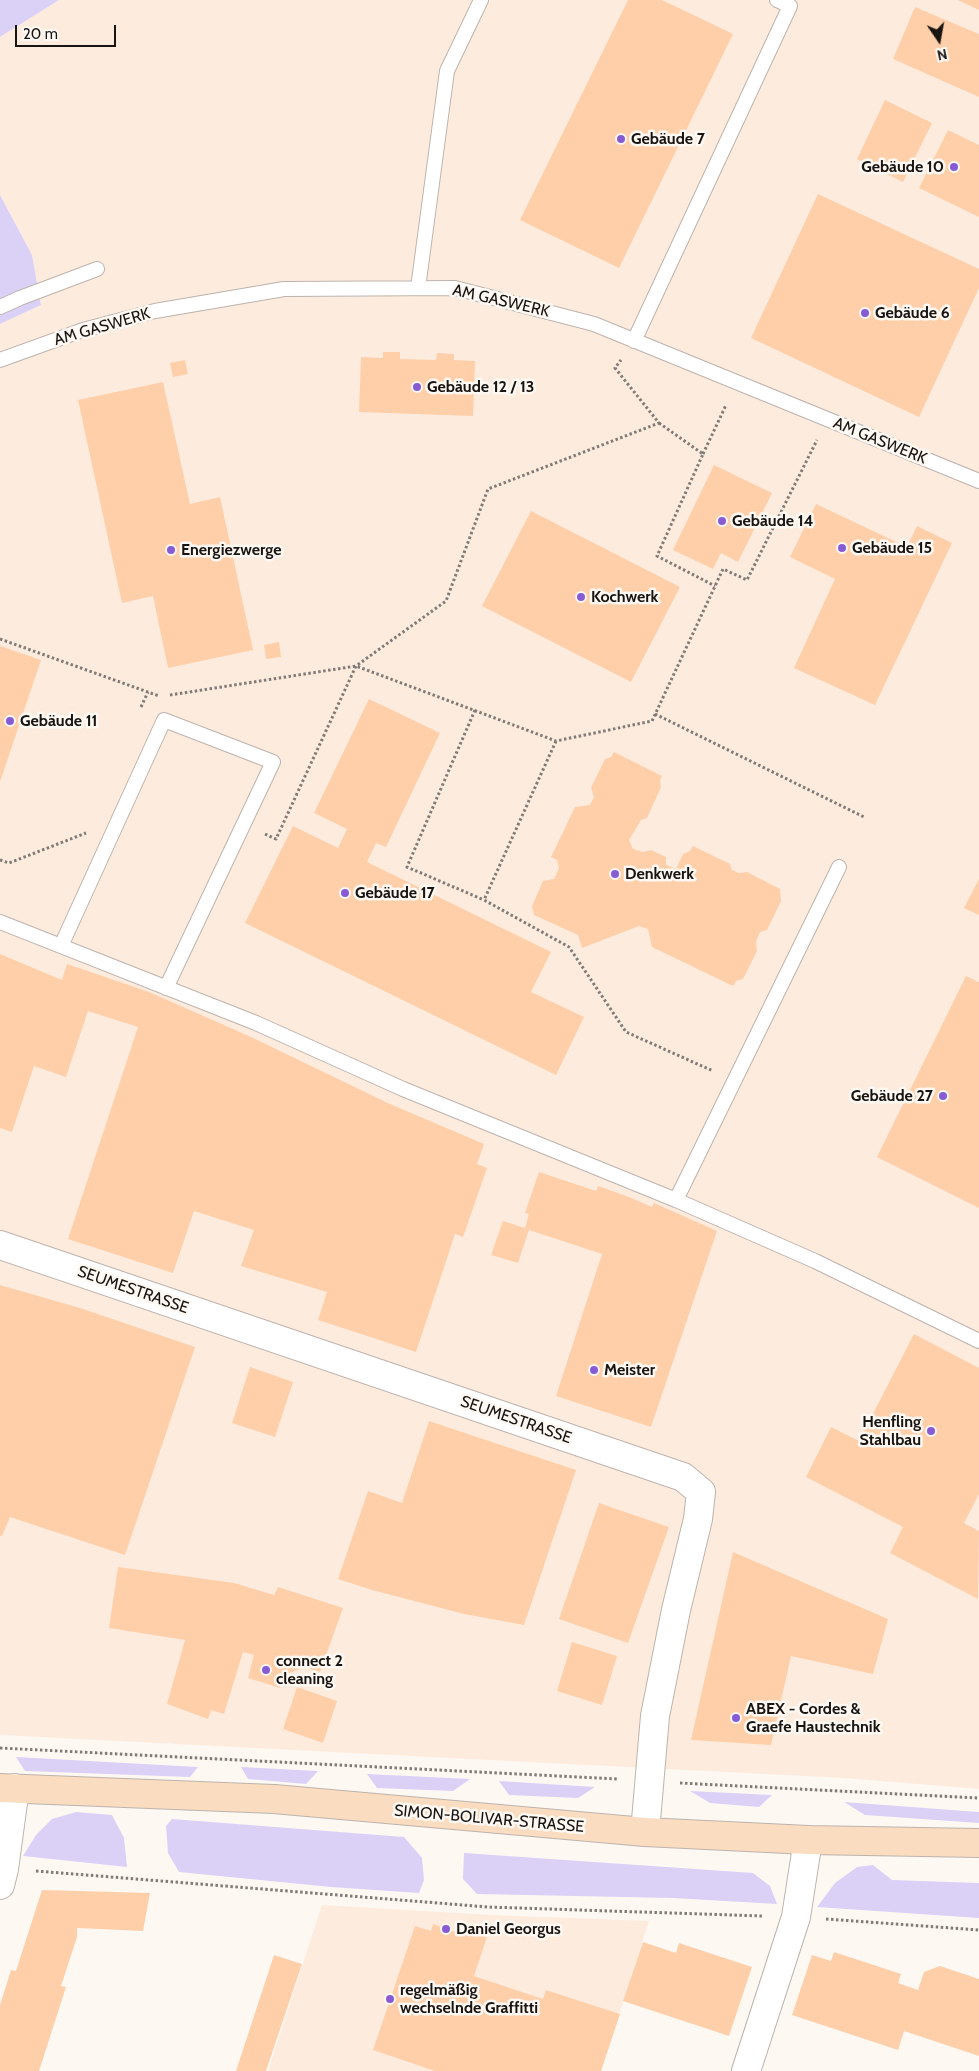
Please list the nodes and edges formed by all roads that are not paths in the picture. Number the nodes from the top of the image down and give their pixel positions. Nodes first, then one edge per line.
1 (481, 0) edge
2 (777, 0) edge
3 (96, 269) dead end
4 (418, 288) junction
5 (0, 307) edge
6 (634, 341) junction
7 (0, 360) edge
8 (979, 481) edge
9 (839, 867) dead end
10 (0, 922) edge
11 (61, 946) junction
12 (166, 988) junction
13 (676, 1200) junction
14 (0, 1245) edge
15 (979, 1341) edge
16 (8, 1788) edge
17 (645, 1832) junction
18 (808, 1840) junction
19 (979, 1843) edge
20 (2, 1877) edge
21 (746, 2071) edge

1 - 4 lane
2 - 6 lane
3 - 5 lane
4 - 6 lane, AM GASWERK
4 - 7 lane, AM GASWERK
6 - 8 lane, AM GASWERK
9 - 13 lane
10 - 11 lane
11 - 12 lane
11 - 12 lane
12 - 13 lane
13 - 15 lane
14 - 17 street, SEUMESTRASSE
16 - 17 street, SIMON-BOLIVAR-STRASSE
16 - 20 street
17 - 18 street, SIMON-BOLIVAR-STRASSE
18 - 19 street, SIMON-BOLIVAR-STRASSE
18 - 21 street

